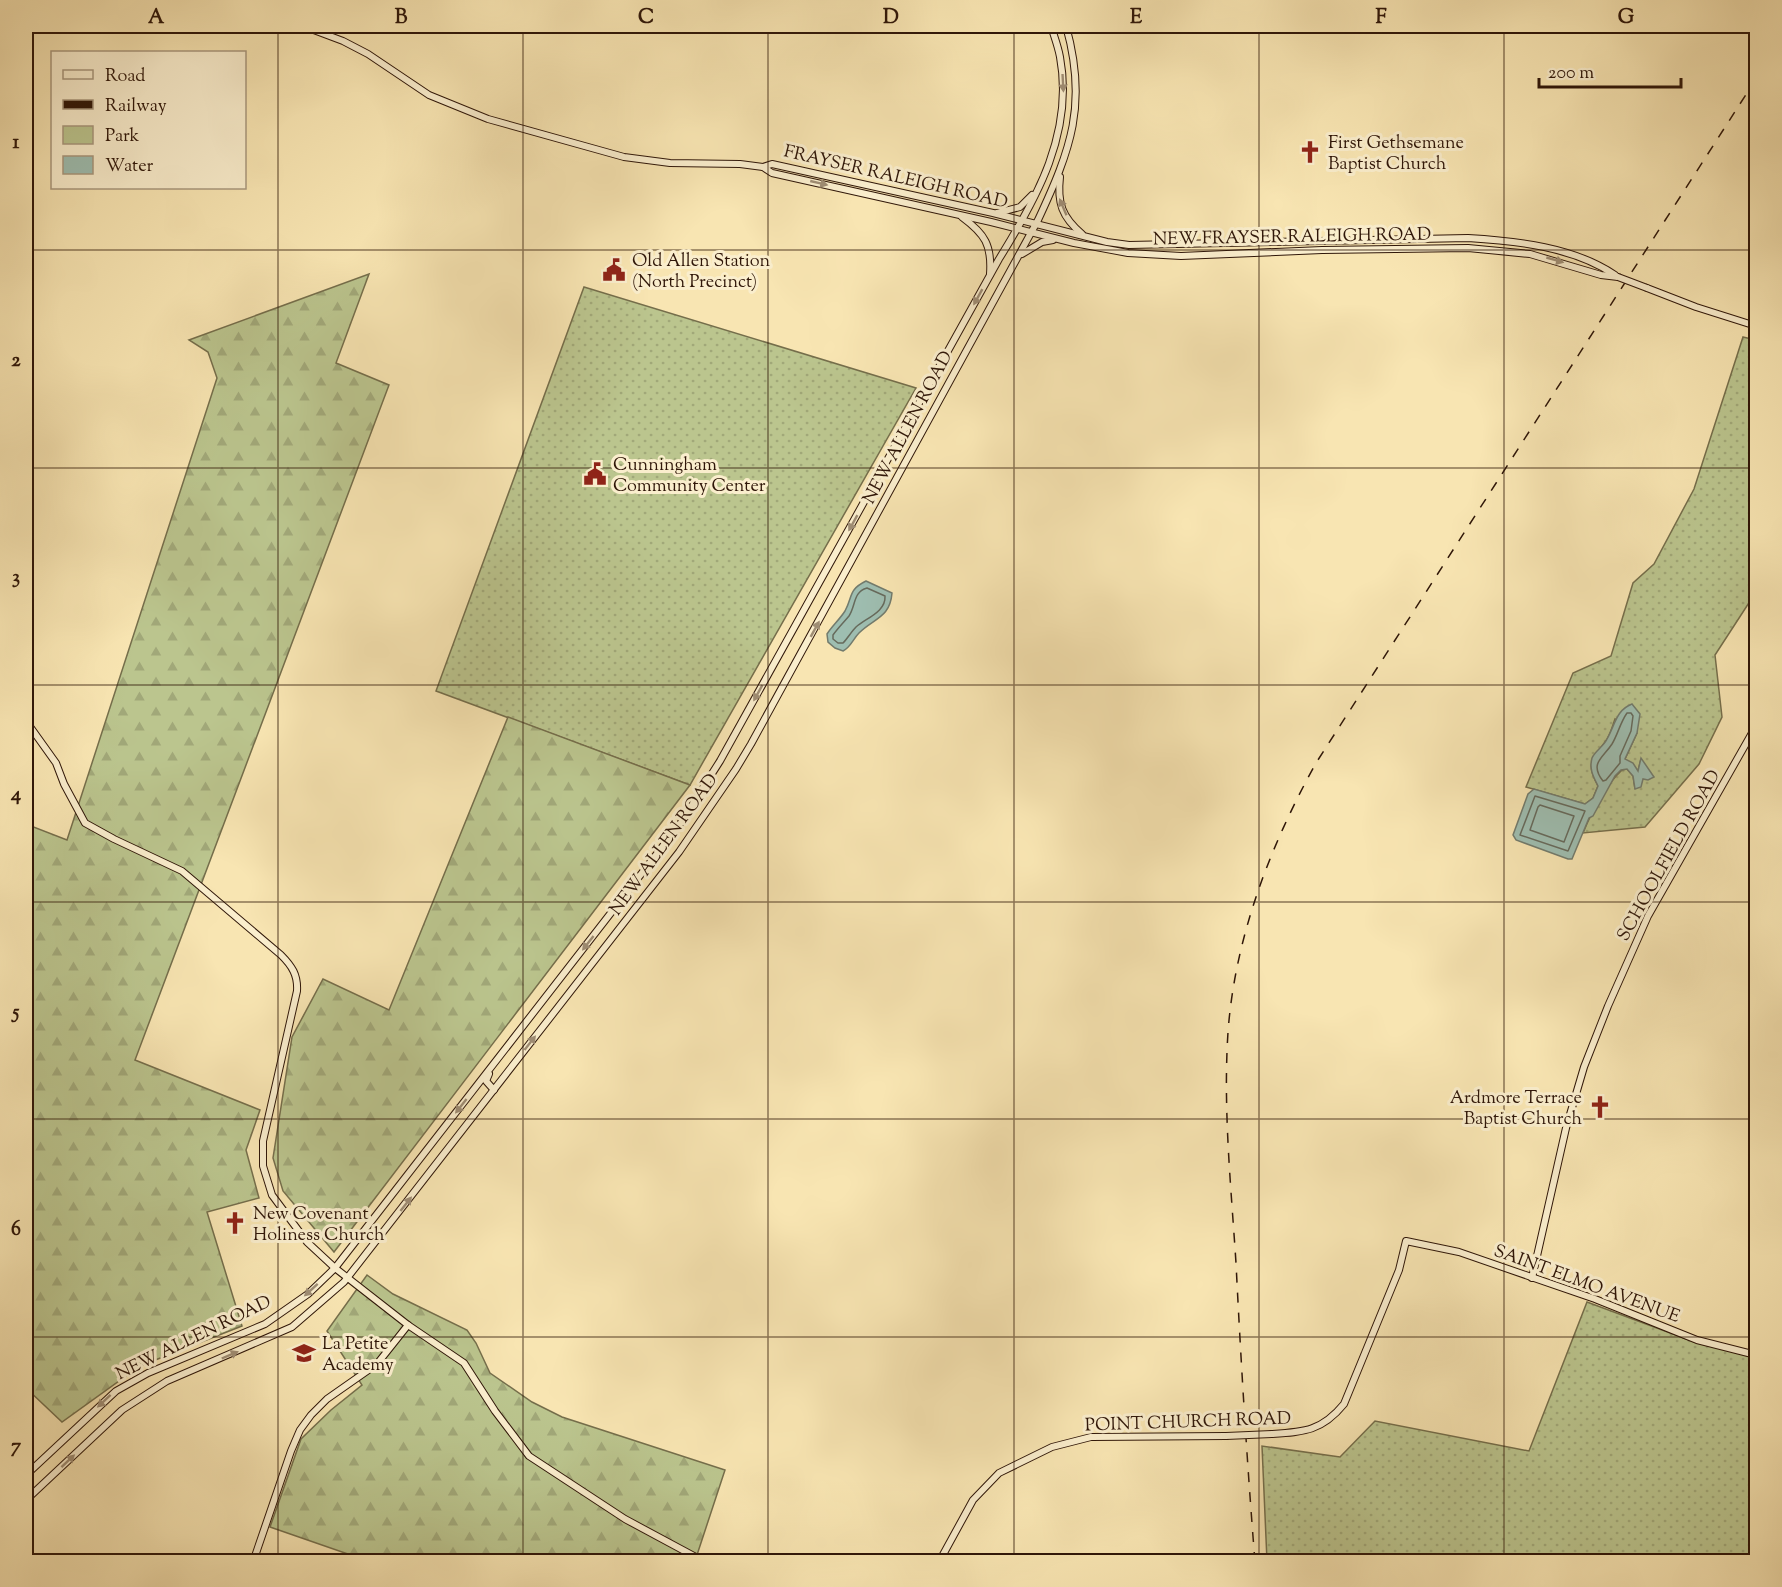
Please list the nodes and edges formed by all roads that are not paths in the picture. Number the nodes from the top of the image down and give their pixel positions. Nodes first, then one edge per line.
1 (303, 26) edge
2 (1051, 26) edge
3 (1066, 26) edge
4 (763, 167) junction
5 (1061, 171) junction
6 (1040, 185) junction
7 (993, 213) junction
8 (959, 215) junction
9 (1022, 221) junction
10 (1036, 224) junction
11 (1018, 229) junction
12 (1032, 232) junction
13 (1085, 236) junction
14 (1057, 239) junction
15 (1019, 257) junction
16 (989, 277) junction
17 (1618, 277) junction
18 (1756, 326) edge
19 (26, 721) edge
20 (1756, 726) edge
21 (496, 1060) junction
22 (494, 1090) junction
23 (1406, 1241) joint
24 (335, 1268) junction
25 (348, 1278) junction
26 (1532, 1278) junction
27 (408, 1325) junction
28 (1756, 1355) edge
29 (26, 1475) edge
30 (26, 1500) edge
31 (253, 1562) edge
32 (705, 1562) edge
33 (939, 1562) edge

1 - 4 main road, FRAYSER RALEIGH ROAD
2 -> 6 main road, NEW ALLEN ROAD
3 - 5 main road, NEW ALLEN ROAD
4 - 7 main road, FRAYSER RALEIGH ROAD
4 -> 8 main road, FRAYSER RALEIGH ROAD
5 - 10 main road, NEW ALLEN ROAD
13 -> 5 main road
6 - 7 main road
6 - 9 main road, NEW ALLEN ROAD
7 - 9 main road, FRAYSER RALEIGH ROAD
8 - 11 main road, FRAYSER RALEIGH ROAD
8 - 16 main road
9 - 10 main road, NEW FRAYSER RALEIGH ROAD
9 - 11 main road, NEW ALLEN ROAD
10 - 12 main road, NEW ALLEN ROAD
10 - 13 main road, NEW FRAYSER RALEIGH ROAD
11 - 12 main road, NEW FRAYSER RALEIGH ROAD
11 - 16 main road, NEW ALLEN ROAD
12 - 14 main road, NEW FRAYSER RALEIGH ROAD
12 - 15 main road, NEW ALLEN ROAD
13 - 17 main road, NEW FRAYSER RALEIGH ROAD
14 - 15 main road
14 -> 17 main road, NEW FRAYSER RALEIGH ROAD
22 -> 15 main road, NEW ALLEN ROAD
16 -> 21 main road, NEW ALLEN ROAD
17 - 18 main road, bridge
19 - 24 main road
20 - 26 main road, SCHOOLFIELD ROAD
21 - 22 main road
21 -> 24 main road, NEW ALLEN ROAD
25 -> 22 main road, NEW ALLEN ROAD
23 - 26 main road, SAINT ELMO AVENUE
23 - 33 main road, POINT CHURCH ROAD, bridge
24 - 25 main road
24 -> 29 main road, NEW ALLEN ROAD
25 - 27 main road
30 -> 25 main road, NEW ALLEN ROAD
26 - 28 main road, SAINT ELMO AVENUE
27 - 31 main road
27 - 32 main road

